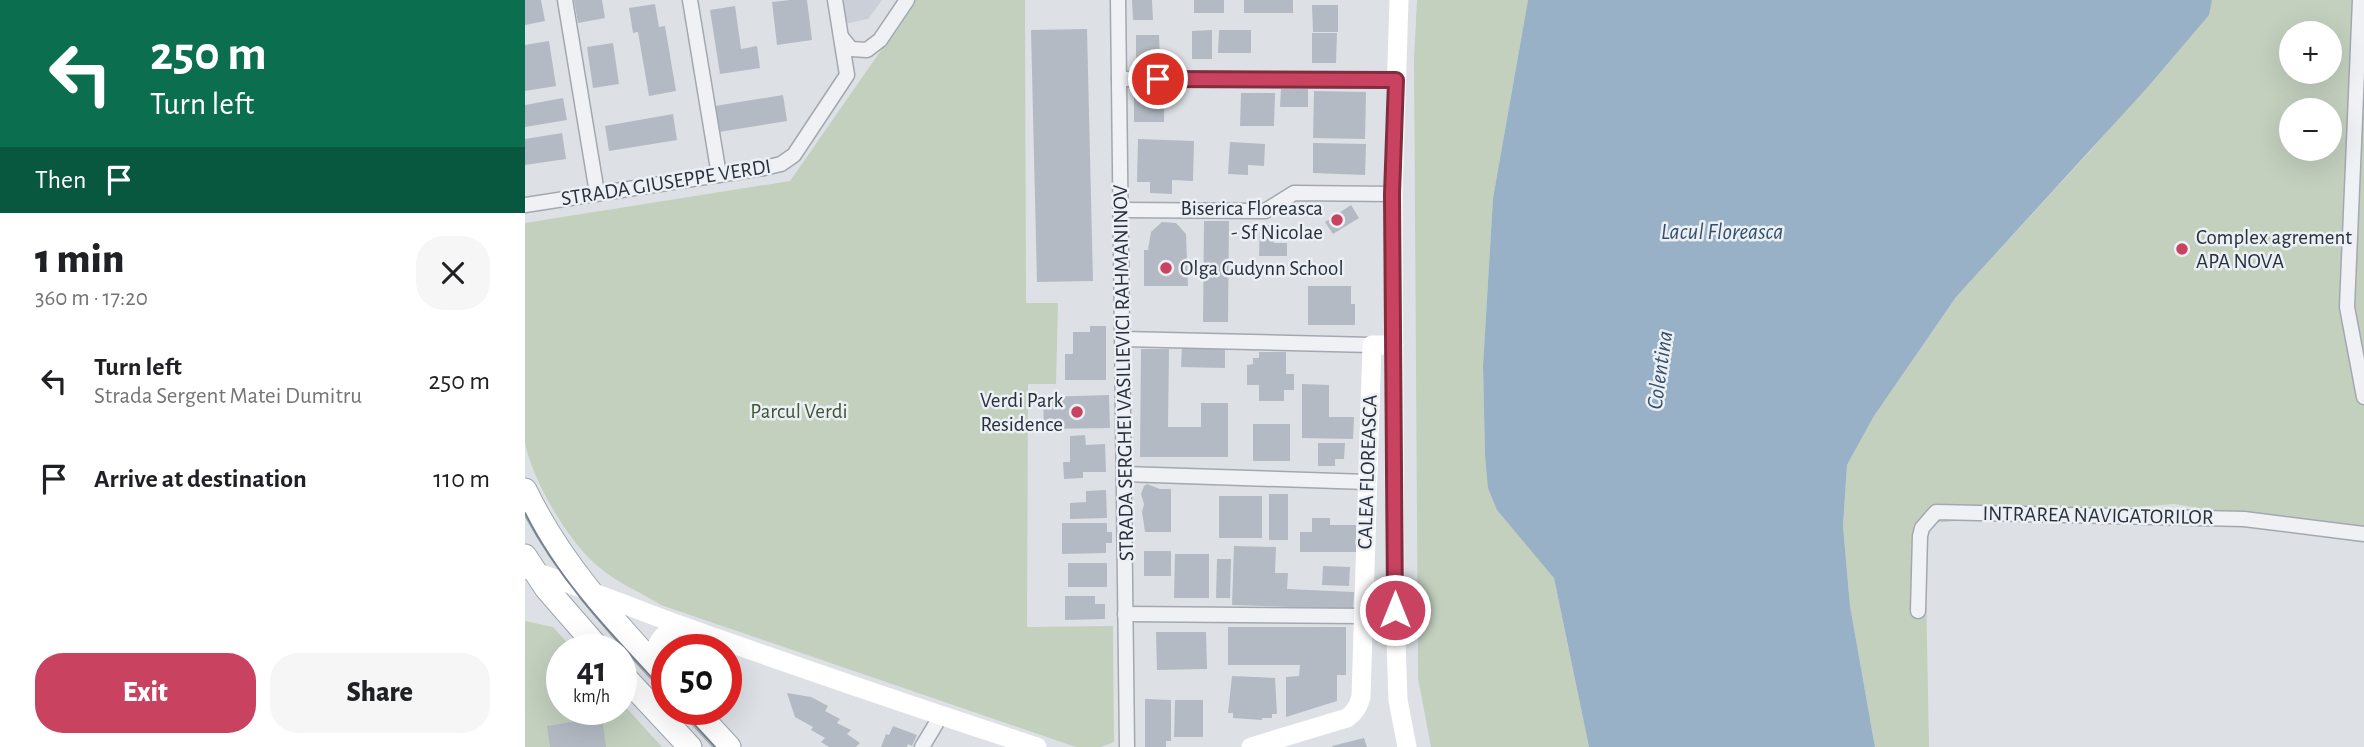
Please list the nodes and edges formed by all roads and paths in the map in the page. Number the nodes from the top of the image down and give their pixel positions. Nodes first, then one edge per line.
1 (565, 0) edge
2 (690, 0) edge
3 (835, 0) edge
4 (907, 0) edge
5 (1118, 0) edge
6 (1399, 0) edge
7 (2360, 0) edge
8 (842, 38) junction
9 (1119, 79) junction
10 (1396, 80) junction
11 (719, 175) junction
12 (597, 193) junction
13 (1392, 194) junction
14 (525, 205) edge
15 (1121, 210) junction
16 (1123, 339) junction
17 (1394, 350) junction
18 (1371, 355) junction
19 (2364, 397) edge
20 (1123, 474) junction
21 (1367, 482) junction
22 (525, 490) edge
23 (2364, 534) edge
24 (528, 565) edge
25 (587, 589) junction
26 (1919, 611) dead end
27 (1125, 614) junction
28 (1363, 616) junction
29 (679, 625) junction
30 (585, 634) edge
31 (667, 634) edge
32 (651, 661) edge
33 (637, 690) edge
34 (940, 717) junction
35 (709, 725) edge
36 (1030, 746) edge
37 (689, 747) edge
38 (729, 747) edge
39 (922, 747) edge
40 (1127, 747) edge
41 (1251, 747) edge
42 (1408, 747) edge

1 - 12 street
2 - 11 street
3 - 8 street
4 - 8 street
5 - 9 street, STRADA SERGHEI VASILIEVICI RAHMANINOV
6 - 10 street, CALEA FLOREASCA
7 - 19 street
8 - 11 street, STRADA GIUSEPPE VERDI
9 - 10 street
9 - 15 street, STRADA SERGHEI VASILIEVICI RAHMANINOV
10 - 13 street, CALEA FLOREASCA
11 - 12 street, STRADA GIUSEPPE VERDI
12 - 14 street, STRADA GIUSEPPE VERDI
13 - 15 street
13 - 17 street, CALEA FLOREASCA
15 - 16 street, STRADA SERGHEI VASILIEVICI RAHMANINOV
16 - 18 street
16 - 20 street, STRADA SERGHEI VASILIEVICI RAHMANINOV
17 - 18 street
17 - 42 street, CALEA FLOREASCA
18 - 21 street, CALEA FLOREASCA
20 - 21 street
20 - 27 street, STRADA SERGHEI VASILIEVICI RAHMANINOV
21 - 28 street, CALEA FLOREASCA
22 - 25 main road
23 - 26 street, INTRAREA NAVIGATORILOR
24 - 25 street
24 - 30 main road
25 - 29 street
25 - 32 main road
27 - 28 street
27 - 40 street, STRADA SERGHEI VASILIEVICI RAHMANINOV
28 - 41 street, CALEA FLOREASCA
29 - 31 street
29 - 34 street
33 - 37 main road
34 - 36 street
34 - 39 street
35 - 38 main road

